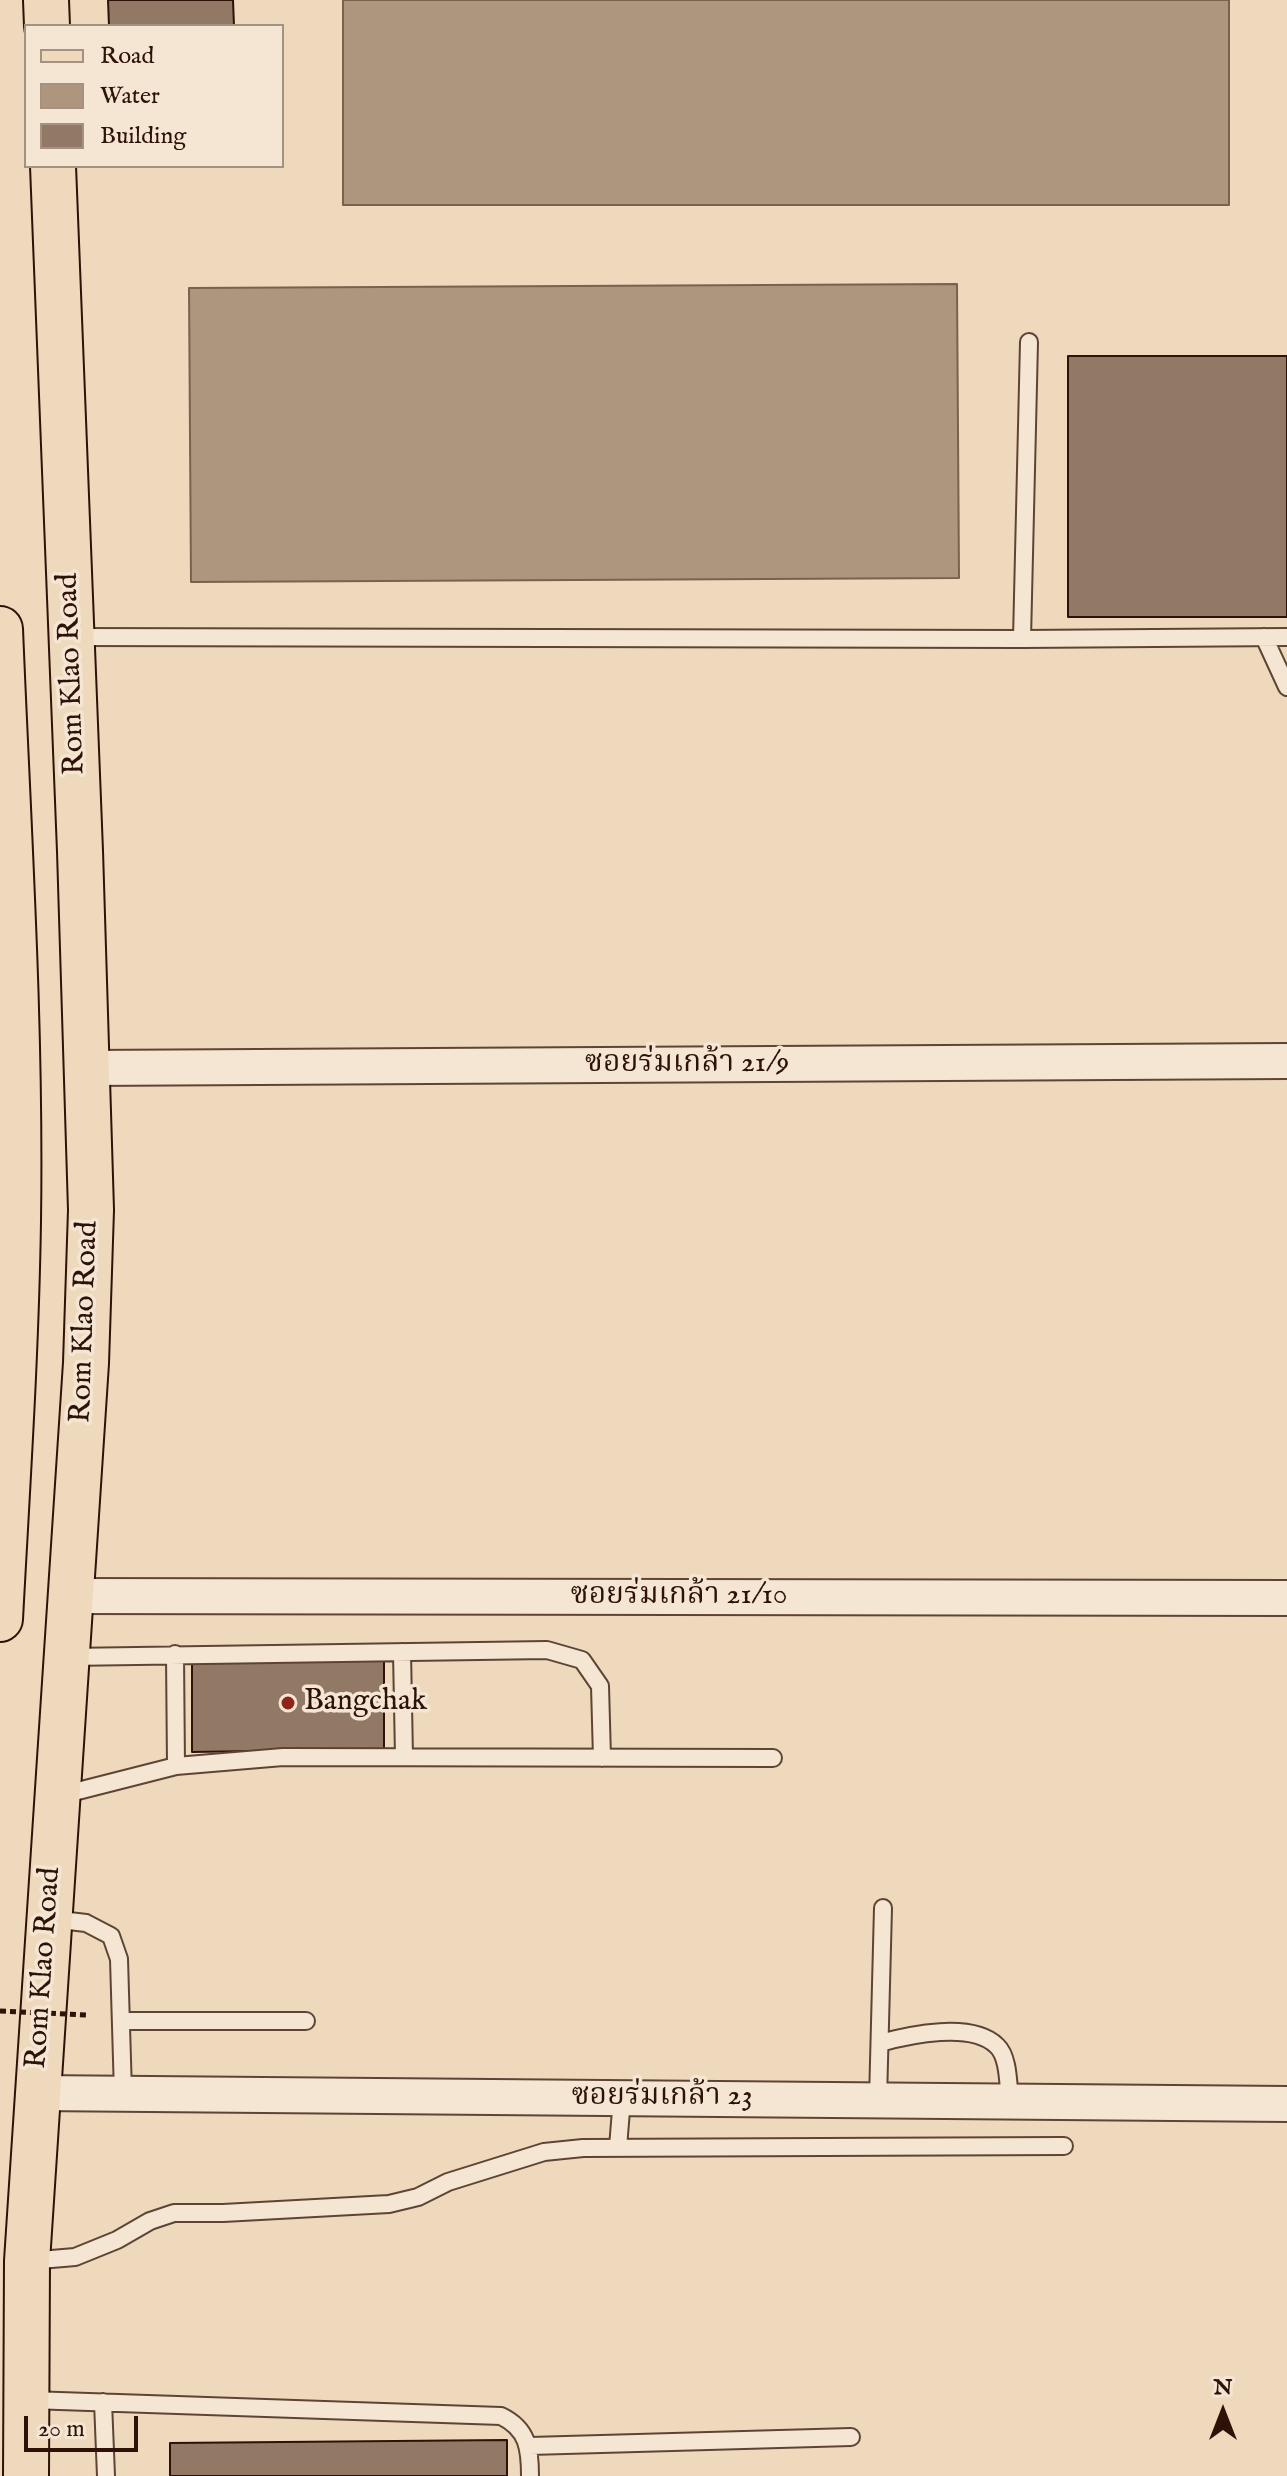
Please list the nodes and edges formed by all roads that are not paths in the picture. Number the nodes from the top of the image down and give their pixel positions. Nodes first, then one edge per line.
1 (46, 0) edge
2 (47, 24) edge
3 (53, 168) edge
4 (1029, 342) dead end
5 (0, 629) edge
6 (71, 637) junction
7 (1264, 637) junction
8 (1287, 637) edge
9 (1022, 639) junction
10 (1287, 687) edge
11 (1287, 1061) edge
12 (87, 1068) junction
13 (1, 1596) edge
14 (70, 1596) junction
15 (1287, 1598) edge
16 (402, 1652) junction
17 (175, 1654) junction
18 (67, 1657) junction
19 (404, 1757) junction
20 (602, 1758) junction
21 (773, 1758) dead end
22 (176, 1766) junction
23 (57, 1797) junction
24 (883, 1908) dead end
25 (50, 1919) junction
26 (121, 2021) junction
27 (306, 2021) dead end
28 (880, 2043) junction
29 (36, 2093) junction
30 (123, 2093) junction
31 (622, 2098) junction
32 (878, 2100) junction
33 (1010, 2101) junction
34 (1287, 2104) edge
35 (1064, 2146) dead end
36 (618, 2147) junction
37 (27, 2261) junction
38 (24, 2400) junction
39 (103, 2402) junction
40 (851, 2437) dead end
41 (530, 2446) junction
42 (26, 2476) edge
43 (106, 2476) edge
44 (530, 2476) edge

1 - 2 main road
3 - 6 main road, Rom Klao Road
4 - 9 lane
5 - 13 main road
6 - 9 lane
6 - 12 main road, Rom Klao Road
7 - 8 lane
7 - 9 lane
7 - 10 lane
11 - 12 street, ซอยร่มเกล้า 21/9
12 - 14 main road, Rom Klao Road
14 - 15 street, ซอยร่มเกล้า 21/10
14 - 18 main road, Rom Klao Road
16 - 17 lane
16 - 19 lane
16 - 20 lane
17 - 18 lane
17 - 22 lane
18 - 23 main road, Rom Klao Road
19 - 20 lane
19 - 22 lane
20 - 21 lane
22 - 23 lane
23 - 25 main road, Rom Klao Road
24 - 28 lane
25 - 26 lane
25 - 29 main road, Rom Klao Road
26 - 27 lane
26 - 30 lane
28 - 32 lane
28 - 33 lane
29 - 30 street, ซอยร่มเกล้า 23
29 - 37 main road, Rom Klao Road
30 - 31 street, ซอยร่มเกล้า 23
31 - 32 street, ซอยร่มเกล้า 23
31 - 36 lane
32 - 33 street, ซอยร่มเกล้า 23
33 - 34 street, ซอยร่มเกล้า 23
35 - 36 lane
36 - 37 lane
37 - 38 main road, Rom Klao Road
38 - 39 lane
38 - 42 main road, Rom Klao Road
39 - 41 lane
39 - 43 lane
40 - 41 lane
41 - 44 lane

